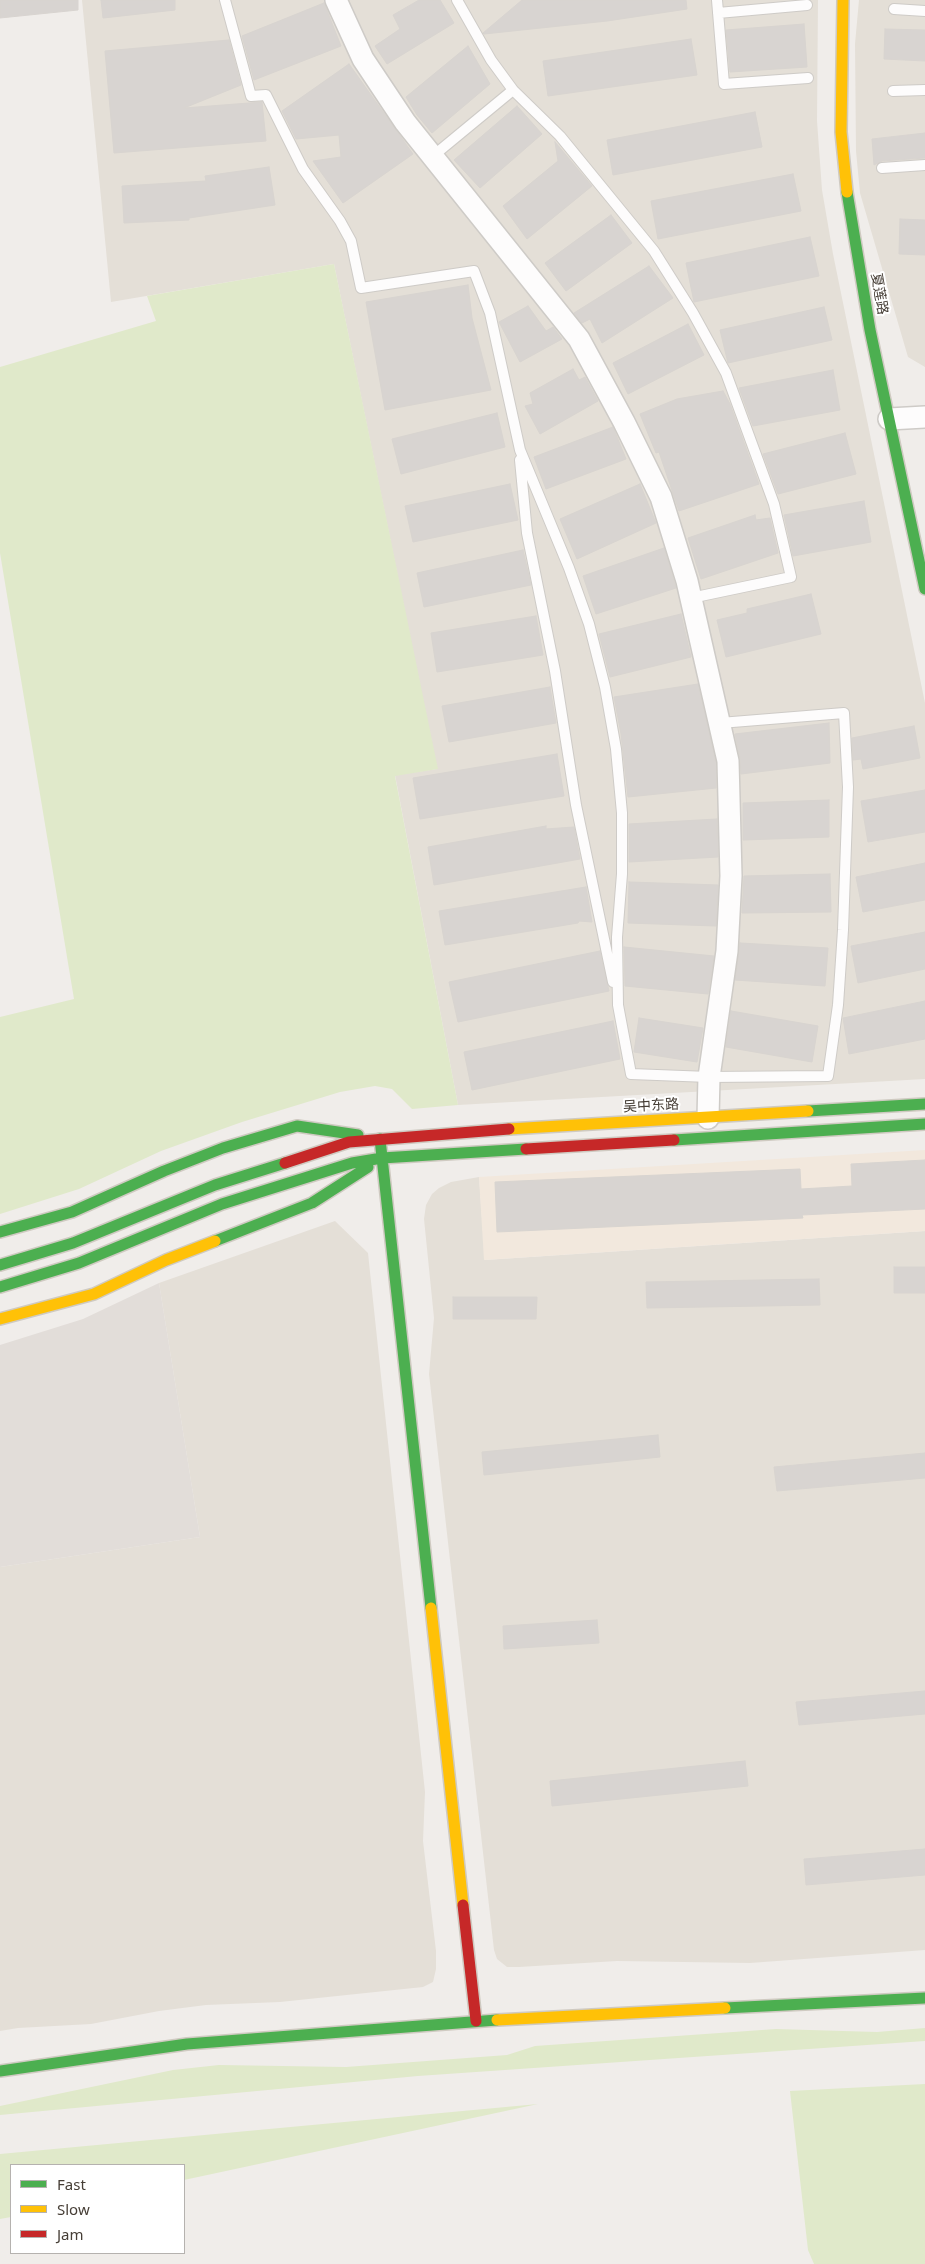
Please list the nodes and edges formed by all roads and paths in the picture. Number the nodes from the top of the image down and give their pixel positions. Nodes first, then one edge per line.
1 (225, 0) edge
2 (336, 0) edge
3 (457, 0) edge
4 (717, 0) edge
5 (843, 0) edge
6 (807, 5) dead end
7 (894, 9) dead end
8 (925, 11) edge
9 (718, 13) junction
10 (808, 78) dead end
11 (513, 90) junction
12 (925, 90) edge
13 (893, 91) dead end
14 (433, 156) junction
15 (925, 165) edge
16 (882, 168) dead end
17 (925, 417) edge
18 (889, 419) junction
19 (520, 450) junction
20 (925, 589) edge
21 (691, 598) junction
22 (720, 723) junction
23 (618, 1005) junction
24 (709, 1077) junction
25 (925, 1104) edge
26 (708, 1118) junction
27 (925, 1124) edge
28 (380, 1138) junction
29 (382, 1158) junction
30 (0, 1232) edge
31 (0, 1265) edge
32 (0, 1287) edge
33 (0, 1319) edge
34 (925, 1998) edge
35 (476, 2021) junction
36 (0, 2071) edge

1 - 19 lane
2 - 14 street
3 - 11 lane
4 - 9 lane
5 - 18 main road, 夏莲路
6 - 9 lane
7 - 8 lane
9 - 10 lane
11 - 14 lane
11 - 21 lane
12 - 13 lane
14 - 21 street
15 - 16 lane
17 - 18 street
18 - 20 main road, 夏莲路
19 - 23 lane
19 - 23 lane
21 - 22 street
22 - 24 street
22 - 24 lane
23 - 24 lane
24 - 26 street
25 - 26 main road, 吴中东路
26 - 28 main road, 吴中东路
27 - 29 main road
28 - 29 main road
28 - 30 main road
28 - 31 main road
29 - 32 main road
29 - 33 main road
29 - 35 main road
34 - 35 main road
35 - 36 main road

